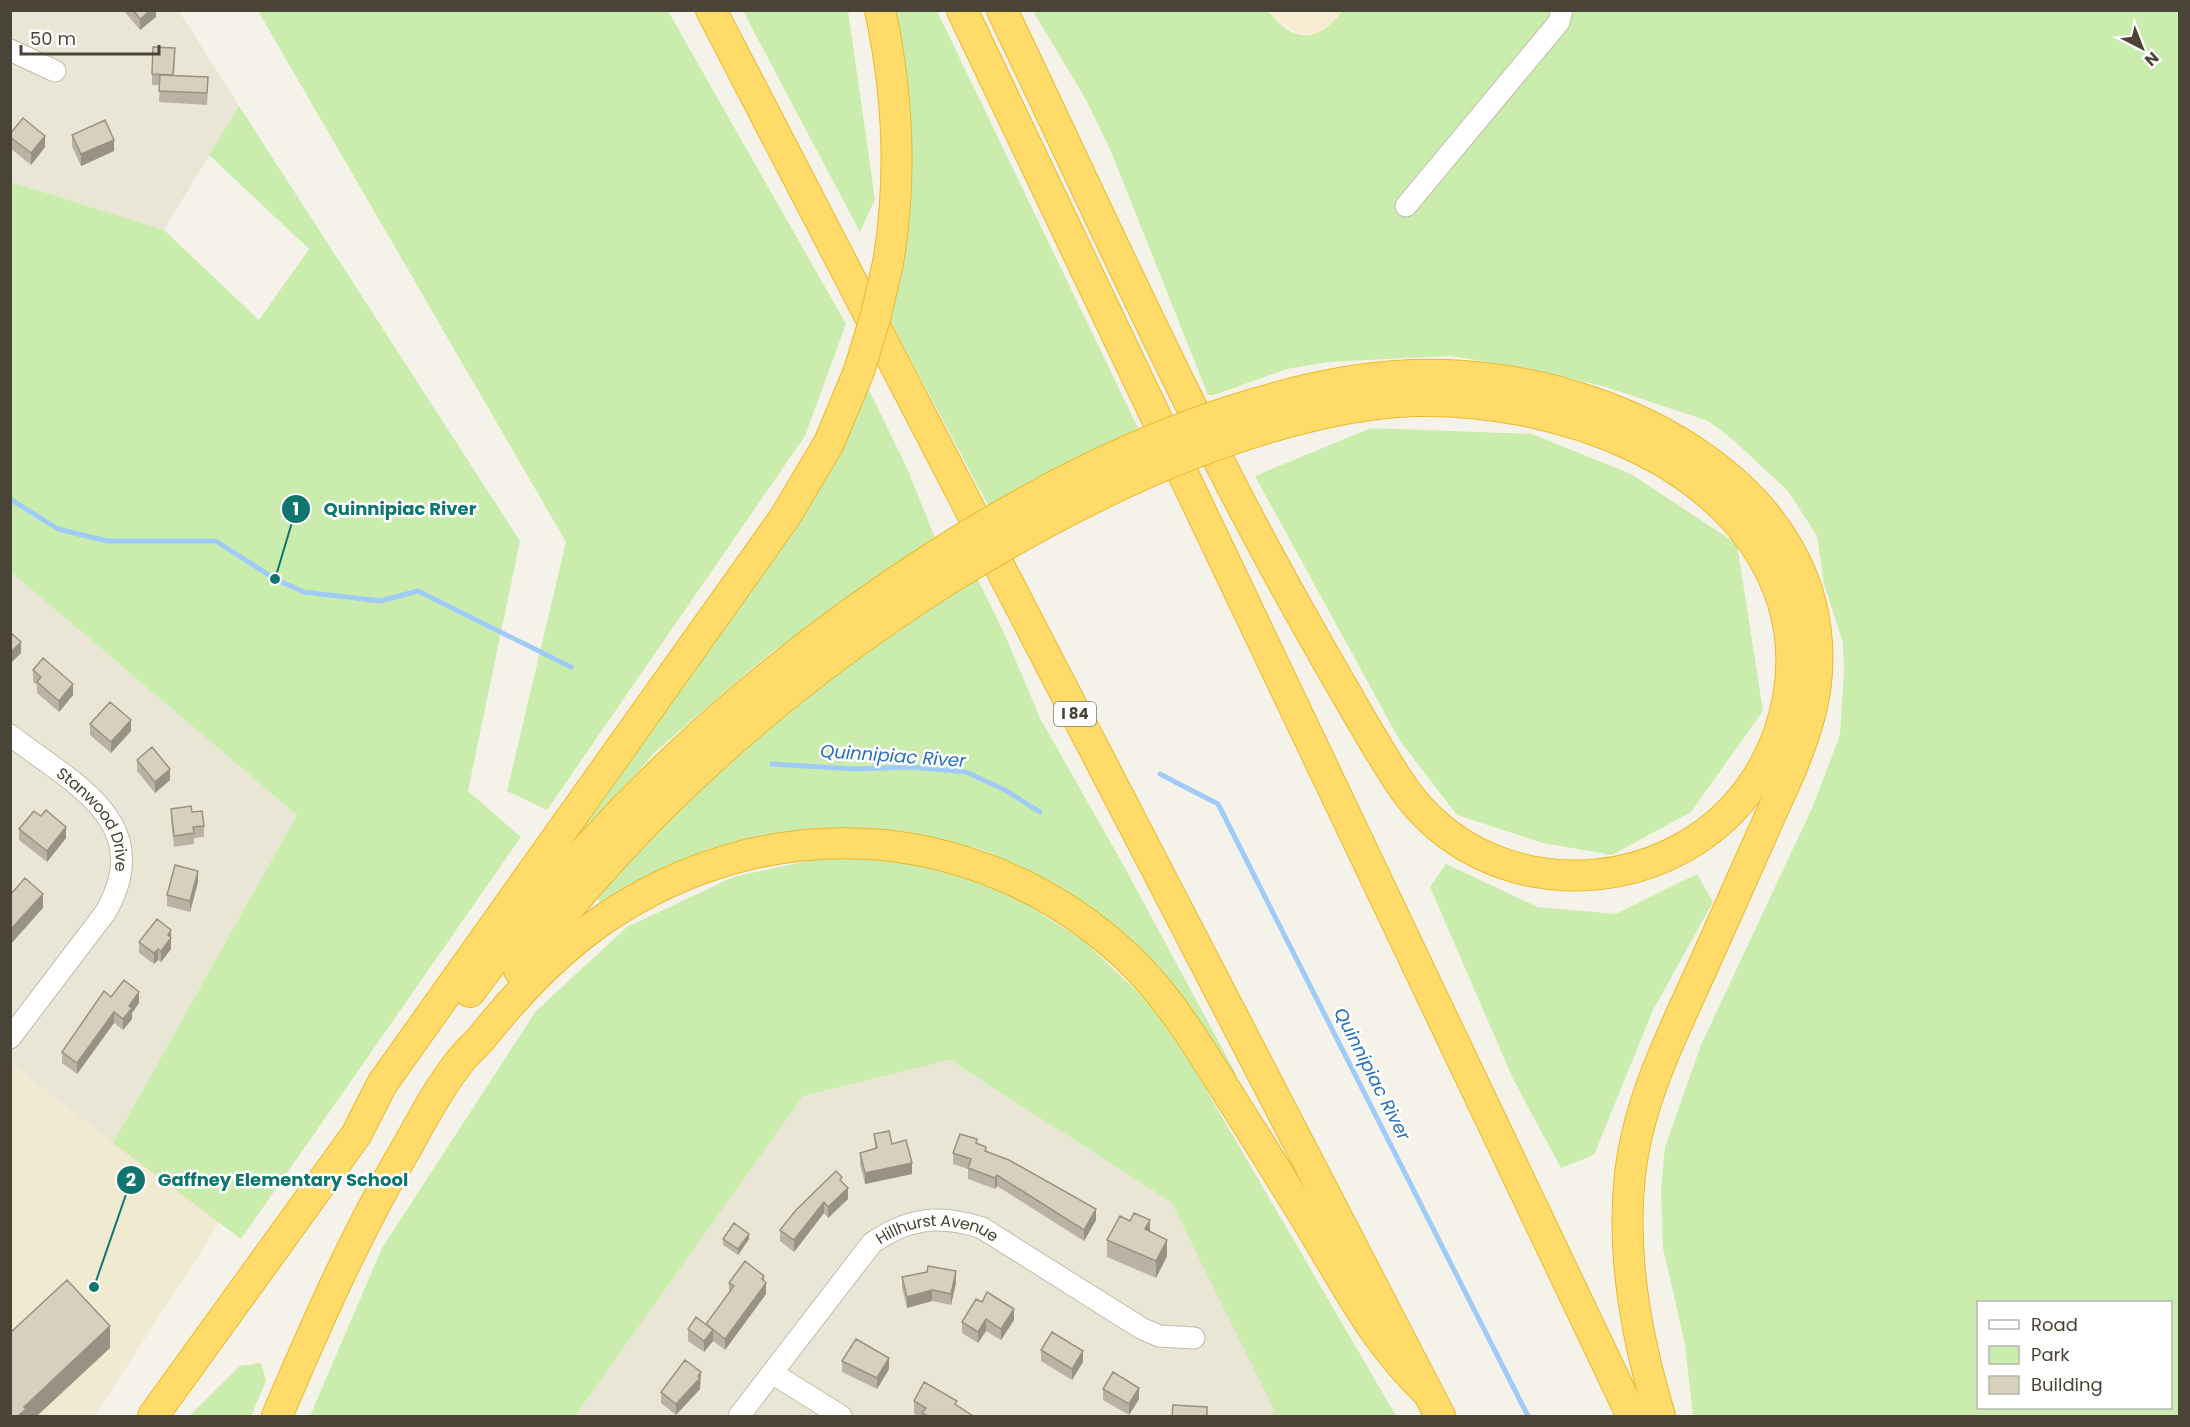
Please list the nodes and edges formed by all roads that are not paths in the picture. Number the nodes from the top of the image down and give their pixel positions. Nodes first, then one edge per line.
1 (711, 10) edge
2 (880, 10) edge
3 (962, 10) edge
4 (1002, 10) edge
5 (1562, 10) edge
6 (10, 50) edge
7 (55, 70) dead end
8 (1406, 206) dead end
9 (1267, 414) junction
10 (941, 568) junction
11 (10, 735) edge
12 (10, 1038) edge
13 (463, 1058) junction
14 (356, 1135) junction
15 (1194, 1338) dead end
16 (772, 1373) junction
17 (1433, 1404) edge
18 (153, 1416) edge
19 (277, 1416) edge
20 (739, 1416) edge
21 (841, 1416) edge
22 (1632, 1416) edge
23 (1660, 1416) edge

1 - 17 highway, I 84
2 - 14 highway, bridge
3 - 22 highway
4 - 9 highway
5 - 8 street
6 - 7 street
9 - 10 highway, bridge
9 - 23 highway
10 - 13 highway
10 - 14 highway
11 - 12 street, Stanwood Drive
13 - 17 highway
13 - 19 highway
14 - 18 highway
15 - 16 street, Hillhurst Avenue
16 - 20 street, Hillhurst Avenue
16 - 21 street

